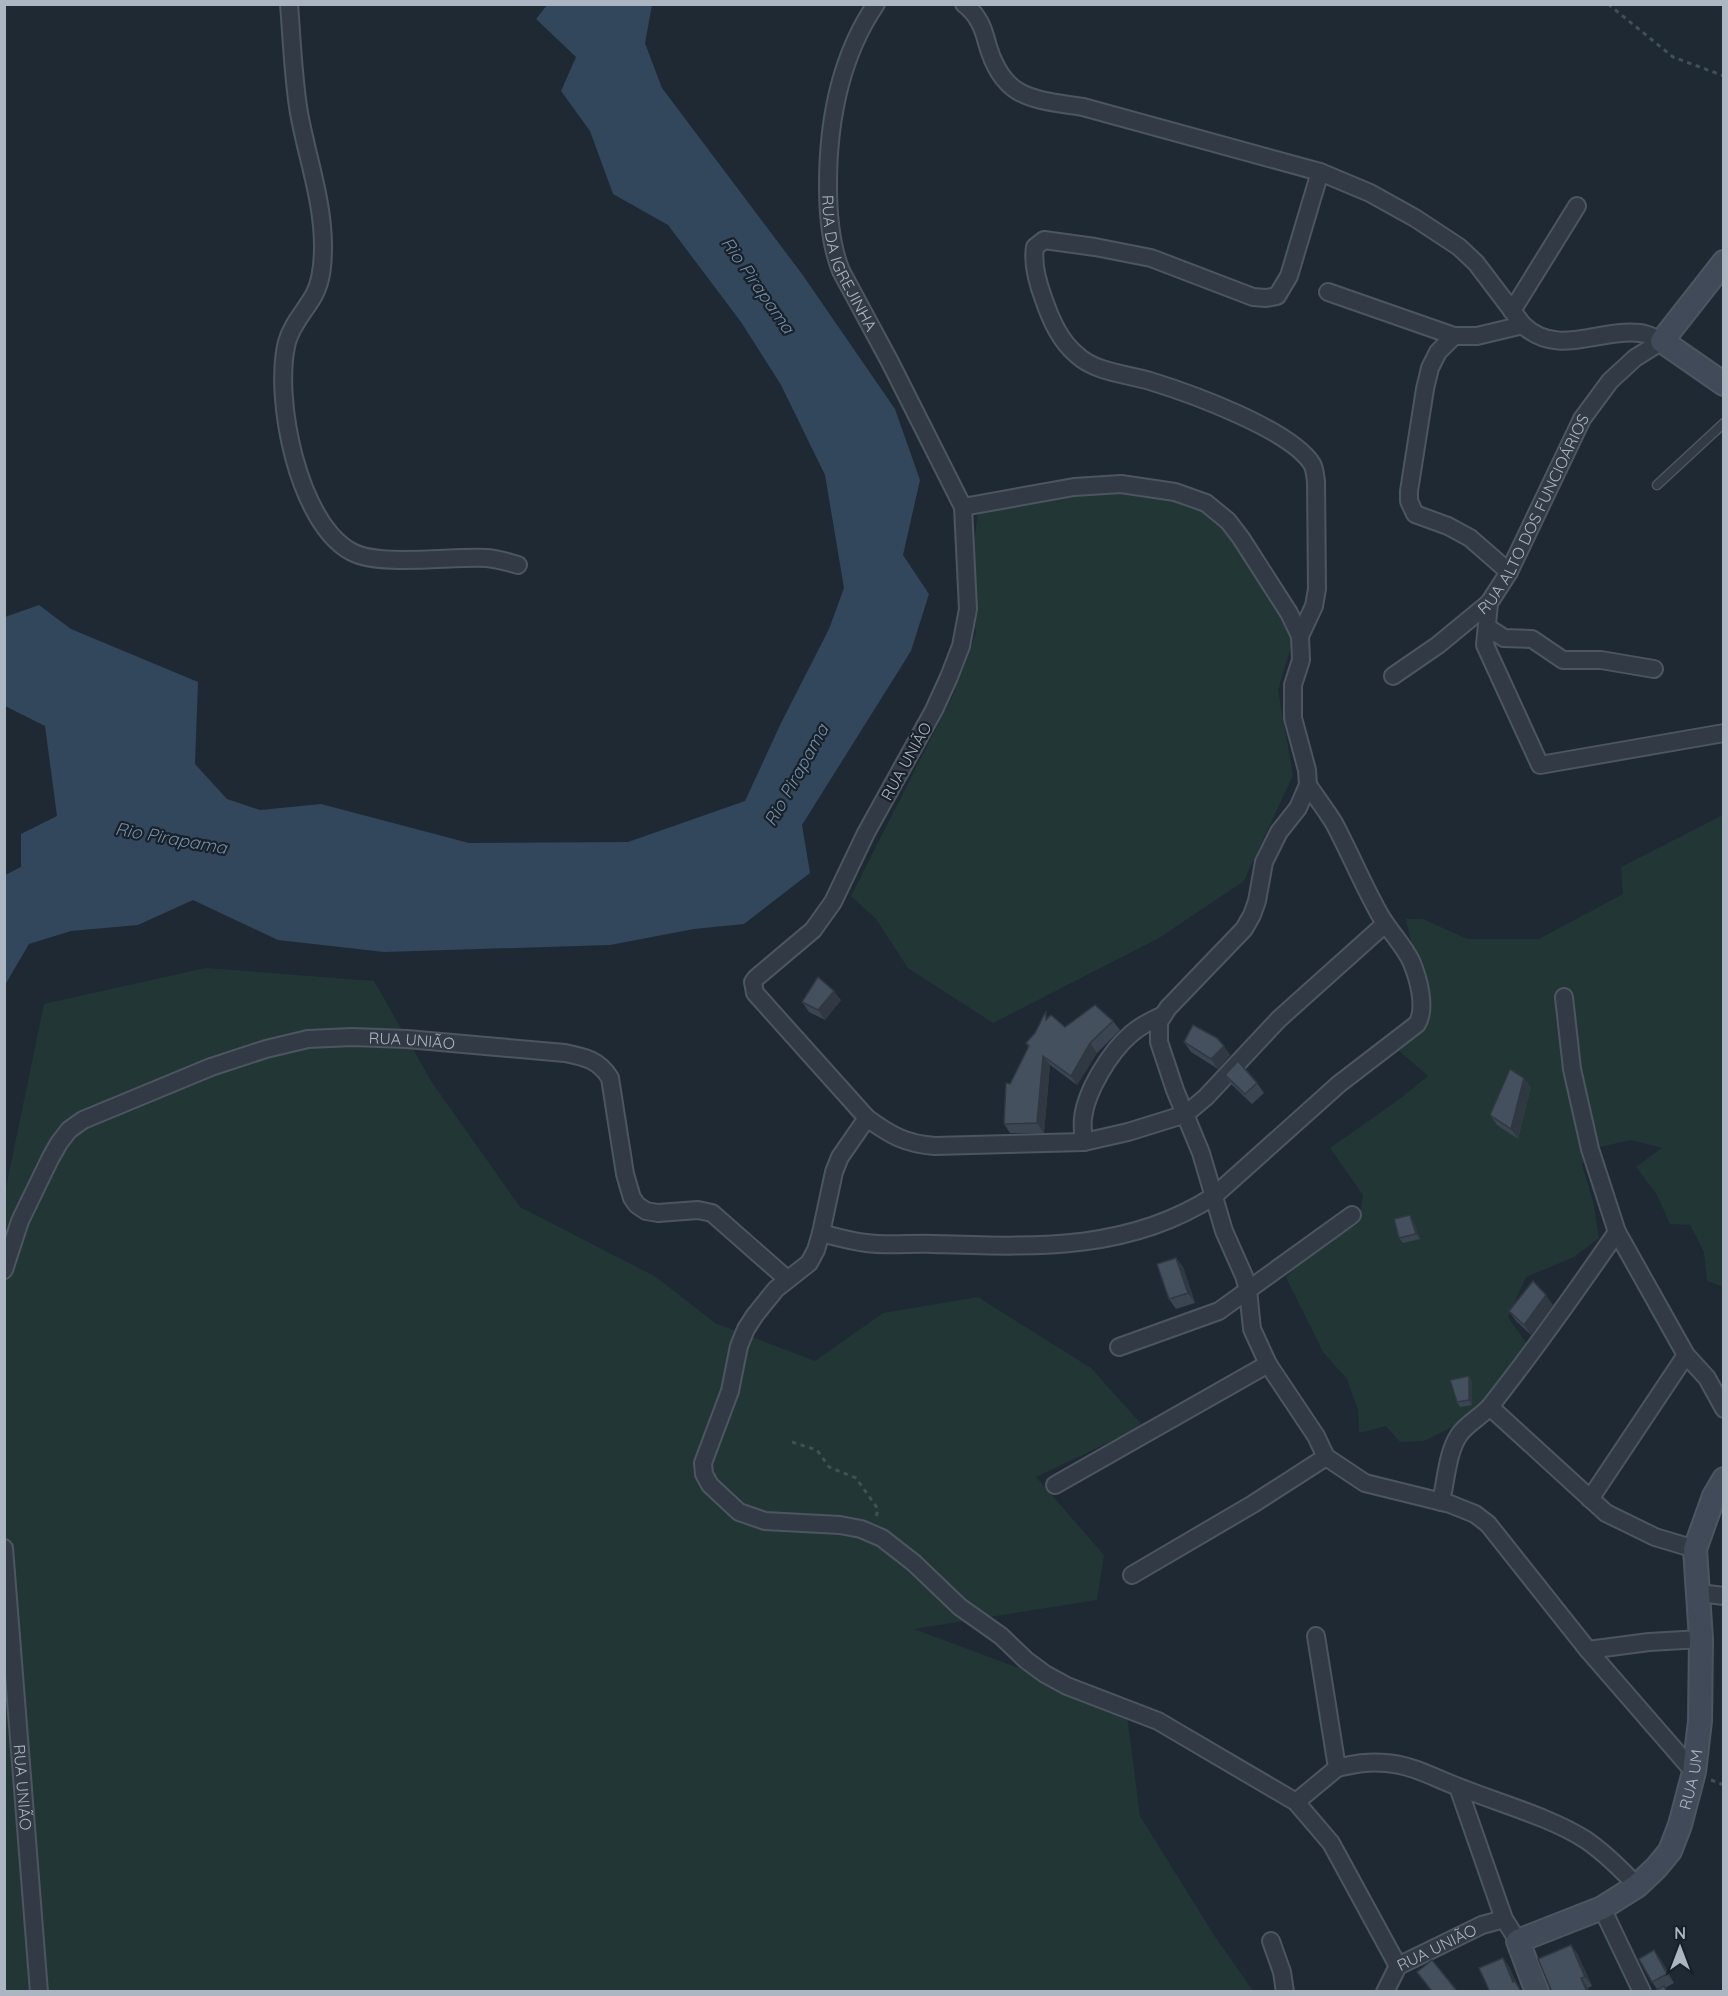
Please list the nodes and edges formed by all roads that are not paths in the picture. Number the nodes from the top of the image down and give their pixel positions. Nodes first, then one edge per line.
1 (289, 4) edge
2 (876, 4) edge
3 (964, 4) edge
4 (1320, 172) junction
5 (1577, 206) dead end
6 (1724, 262) edge
7 (1328, 292) dead end
8 (1512, 311) junction
9 (1523, 324) junction
10 (1454, 336) junction
11 (1662, 341) junction
12 (1724, 384) edge
13 (1724, 423) edge
14 (1657, 485) dead end
15 (963, 507) junction
16 (518, 566) dead end
17 (1509, 572) junction
18 (1489, 603) junction
19 (1487, 627) junction
20 (1300, 636) junction
21 (1654, 669) dead end
22 (1393, 676) dead end
23 (1724, 733) edge
24 (1308, 785) junction
25 (1385, 924) junction
26 (1564, 997) dead end
27 (1163, 1015) junction
28 (1186, 1114) junction
29 (867, 1118) junction
30 (1084, 1142) junction
31 (1214, 1196) junction
32 (1352, 1215) dead end
33 (1617, 1232) junction
34 (821, 1233) junction
35 (4, 1270) edge
36 (787, 1279) junction
37 (1248, 1290) junction
38 (1119, 1347) dead end
39 (1686, 1355) junction
40 (1268, 1364) junction
41 (1490, 1407) junction
42 (1724, 1409) edge
43 (1326, 1457) junction
44 (1724, 1479) edge
45 (1055, 1485) dead end
46 (1590, 1499) junction
47 (1442, 1502) junction
48 (4, 1548) edge
49 (1695, 1549) junction
50 (1132, 1575) dead end
51 (1699, 1593) junction
52 (1724, 1596) edge
53 (1316, 1636) dead end
54 (1701, 1639) junction
55 (1588, 1650) junction
56 (1336, 1768) junction
57 (1694, 1772) junction
58 (1458, 1787) junction
59 (1296, 1802) junction
60 (1637, 1886) junction
61 (1602, 1908) junction
62 (1504, 1919) junction
63 (1271, 1941) dead end
64 (1518, 1941) junction
65 (1398, 1966) junction
66 (39, 1992) edge
67 (1285, 1992) edge
68 (1385, 1992) edge
69 (1537, 1992) edge
70 (1642, 1992) edge

1 - 16 street
2 - 15 street, RUA DA IGREJINHA
3 - 4 street
4 - 8 street
4 - 20 street
5 - 8 street
6 - 11 street
7 - 10 street
8 - 9 street
9 - 10 street
9 - 11 street
10 - 17 street
11 - 12 street
11 - 17 street, RUA ALTO DOS FUNCIOÁRIOS
13 - 14 lane
15 - 20 street
15 - 29 street, RUA UNIÃO
17 - 18 street, RUA ALTO DOS FUNCIOÁRIOS
18 - 19 street
18 - 22 street, RUA ALTO DOS FUNCIOÁRIOS
19 - 21 street
19 - 23 street
20 - 24 street
24 - 25 street
24 - 27 street
25 - 28 street
25 - 31 street
26 - 33 street
27 - 28 street
27 - 30 street
28 - 30 street
28 - 31 street
29 - 30 street
29 - 34 street
31 - 34 street
31 - 37 street
32 - 37 street
33 - 39 street
33 - 41 street
34 - 36 street
35 - 36 street, RUA UNIÃO
36 - 59 street
37 - 38 street
37 - 40 street
39 - 42 street
39 - 46 street
40 - 43 street
40 - 45 street
41 - 46 street
41 - 47 street
43 - 47 street
43 - 50 street
44 - 49 street, RUA UM
46 - 49 street
47 - 55 street
48 - 66 street, RUA UNIÃO
49 - 51 street, RUA UM
51 - 52 street
51 - 54 street, RUA UM
53 - 56 street
54 - 55 street
54 - 57 street, RUA UM
55 - 57 street
56 - 58 street
56 - 59 street
57 - 60 street, RUA UM
58 - 60 street
58 - 62 street
59 - 65 street
60 - 61 street, RUA UM
61 - 64 street, RUA UM
61 - 70 street
62 - 64 street
62 - 65 street, RUA UNIÃO
63 - 67 street
64 - 69 street
65 - 68 street, RUA UNIÃO

